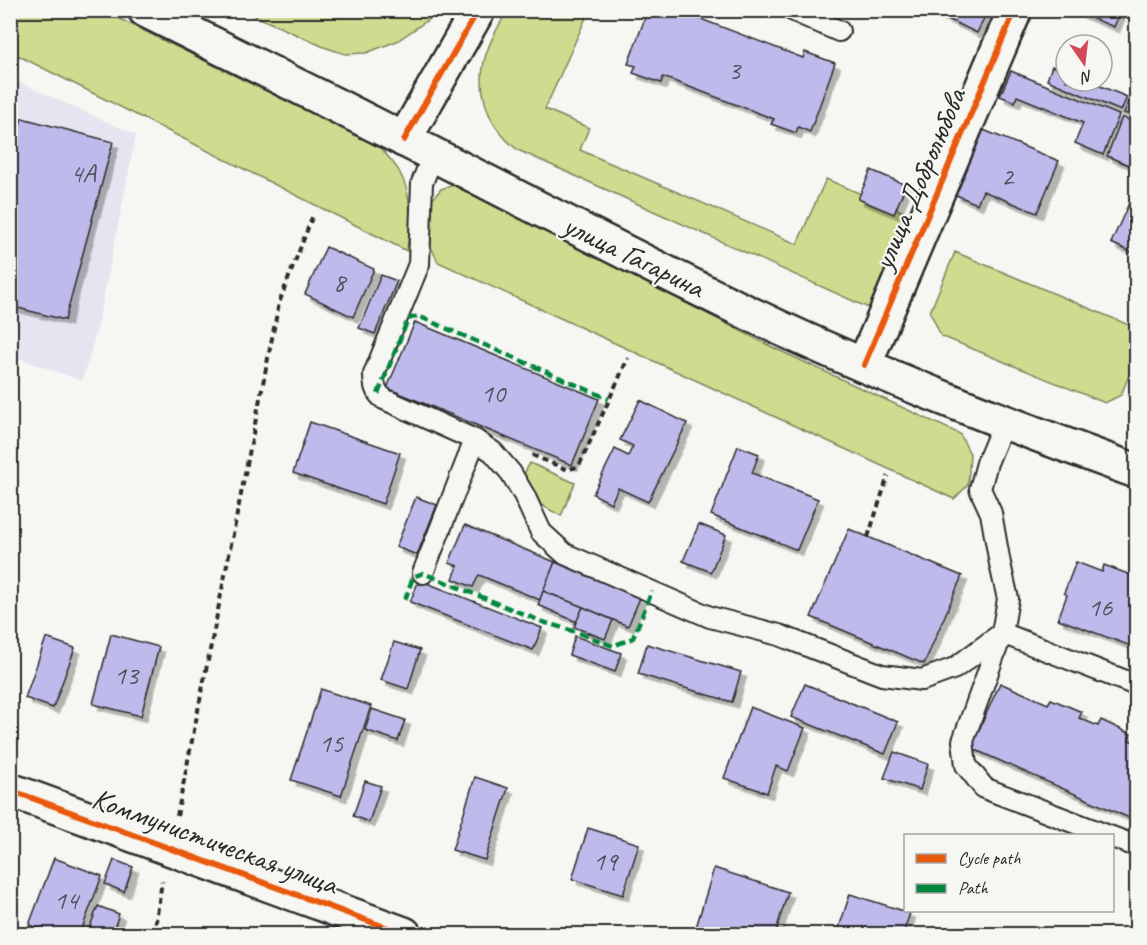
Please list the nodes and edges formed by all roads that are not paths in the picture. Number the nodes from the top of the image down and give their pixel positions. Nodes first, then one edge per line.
1 (145, 10) edge
2 (478, 10) edge
3 (792, 10) edge
4 (1015, 10) edge
5 (839, 31) dead end
6 (404, 140) junction
7 (433, 155) junction
8 (864, 365) junction
9 (1004, 422) junction
10 (475, 440) junction
11 (1137, 471) edge
12 (423, 573) dead end
13 (1002, 633) junction
14 (1137, 685) edge
15 (10, 790) edge
16 (1106, 834) edge
17 (1114, 837) edge
18 (1137, 846) edge
19 (404, 934) edge

1 - 6 main road, улица Гагарина
2 - 6 main road
3 - 5 lane
4 - 8 main road, улица Добролюбова
6 - 7 main road, улица Гагарина
7 - 8 main road, улица Гагарина
7 - 10 lane
8 - 9 main road, улица Гагарина
9 - 11 main road, улица Гагарина
9 - 13 lane
10 - 12 lane
10 - 13 lane
13 - 14 lane
13 - 16 lane
15 - 19 main road, Коммунистическая улица
17 - 18 lane

